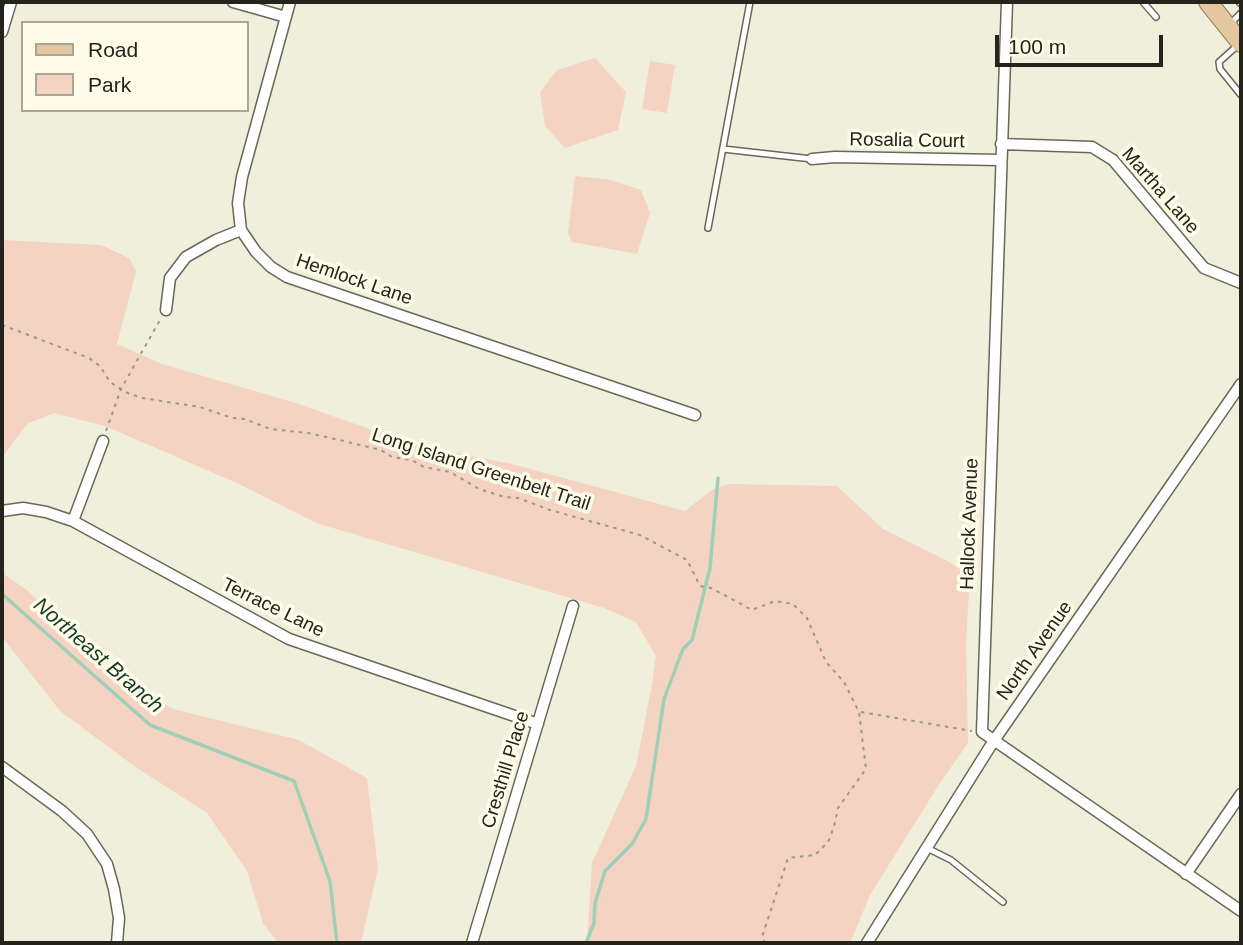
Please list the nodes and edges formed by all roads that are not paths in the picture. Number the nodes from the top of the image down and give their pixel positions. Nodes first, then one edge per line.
1 (11, 2) edge
2 (233, 2) edge
3 (290, 2) edge
4 (750, 2) edge
5 (1007, 2) edge
6 (1143, 2) edge
7 (1208, 2) edge
8 (1241, 13) edge
9 (286, 17) junction
10 (1156, 17) dead end
11 (1228, 26) junction
12 (2, 32) edge
13 (1241, 43) edge
14 (1241, 95) edge
15 (1001, 144) junction
16 (723, 149) junction
17 (812, 159) joint
18 (1000, 160) junction
19 (708, 228) dead end
20 (241, 230) junction
21 (1241, 283) edge
22 (166, 310) road end
23 (1241, 384) edge
24 (695, 415) dead end
25 (103, 441) road end
26 (2, 511) edge
27 (73, 522) junction
28 (573, 606) dead end
29 (538, 724) junction
30 (993, 742) junction
31 (2, 767) edge
32 (1241, 794) edge
33 (927, 848) junction
34 (1186, 874) junction
35 (1003, 902) dead end
36 (1241, 911) edge
37 (117, 943) edge
38 (472, 943) edge
39 (867, 943) edge

1 - 12 street
2 - 9 street
3 - 9 street
4 - 16 lane
5 - 15 street, Hallock Avenue
6 - 10 lane
7 - 11 main road
8 - 11 lane
9 - 20 street
11 - 13 main road
13 - 14 lane
15 - 18 street, Hallock Avenue
15 - 21 street, Martha Lane
16 - 17 lane
16 - 19 lane
17 - 18 street, Rosalia Court
18 - 30 street, Hallock Avenue
20 - 22 street
20 - 24 street, Hemlock Lane
23 - 30 street, North Avenue
25 - 27 street
26 - 27 street, Terrace Lane
27 - 29 street, Terrace Lane
28 - 29 street, Cresthill Place
29 - 38 street, Cresthill Place
30 - 33 street, North Avenue
30 - 34 street
31 - 37 street
32 - 34 street
33 - 35 lane
33 - 39 street, North Avenue
34 - 36 street

